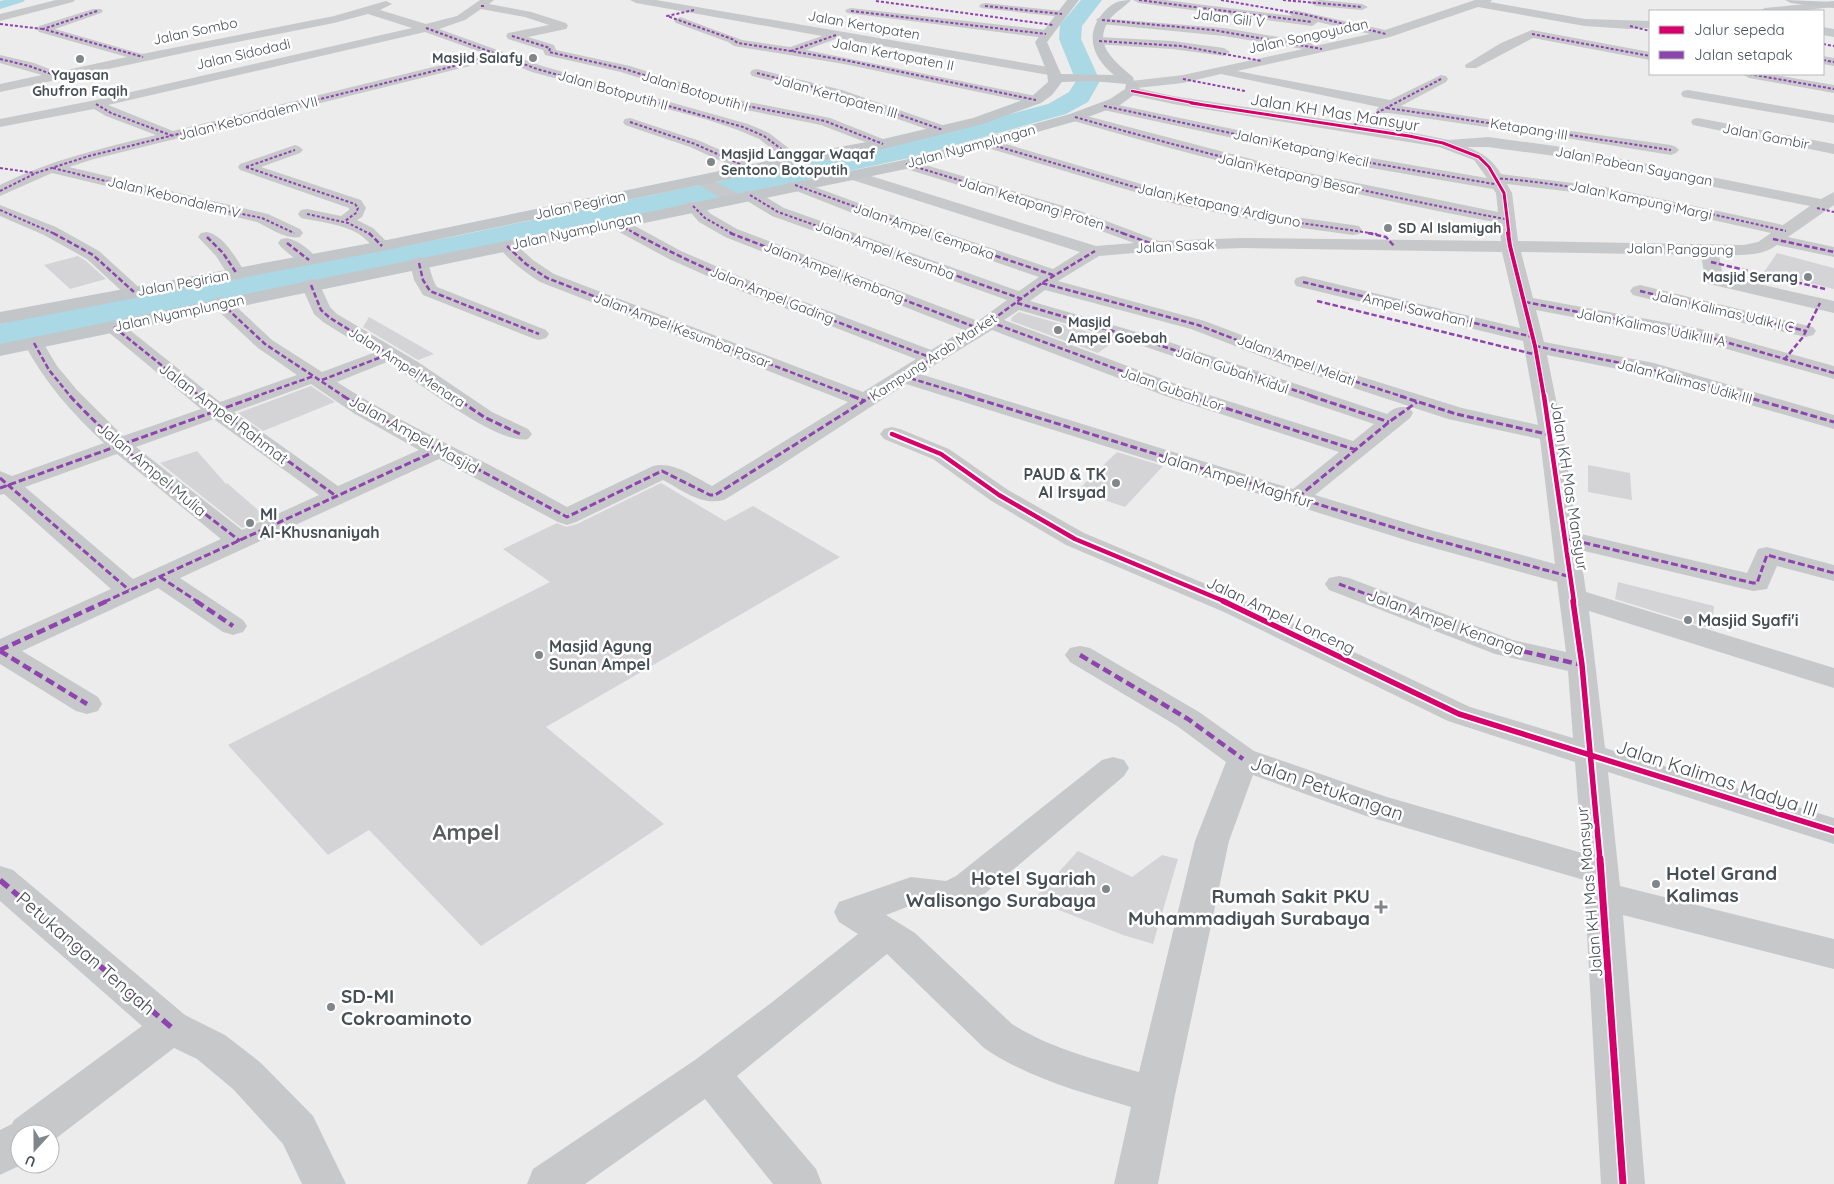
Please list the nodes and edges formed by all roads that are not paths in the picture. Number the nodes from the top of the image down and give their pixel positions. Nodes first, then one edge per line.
1 (69, 0) edge
2 (394, 0) edge
3 (636, 0) edge
4 (1073, 0) edge
5 (1125, 0) edge
6 (1139, 0) edge
7 (1222, 0) edge
8 (1791, 0) edge
9 (1480, 1) edge
10 (876, 2) dead end
11 (1283, 2) edge
12 (484, 3) edge
13 (1821, 4) junction
14 (1834, 4) edge
15 (985, 6) dead end
16 (1362, 7) dead end
17 (763, 8) dead end
18 (694, 10) junction
19 (1773, 10) edge
20 (97, 11) dead end
21 (370, 11) junction
22 (850, 11) dead end
23 (1062, 14) junction
24 (730, 16) junction
25 (0, 18) edge
26 (1102, 20) junction
27 (1312, 22) dead end
28 (0, 24) edge
29 (1649, 24) edge
30 (1630, 26) junction
31 (426, 28) junction
32 (43, 29) junction
33 (548, 30) junction
34 (1649, 32) edge
35 (1386, 34) junction
36 (836, 35) junction
37 (570, 37) dead end
38 (1042, 37) junction
39 (503, 38) junction
40 (1099, 41) junction
41 (470, 44) junction
42 (199, 45) junction
43 (1505, 46) junction
44 (1322, 49) junction
45 (1524, 49) dead end
46 (1012, 51) dead end
47 (790, 52) junction
48 (938, 53) junction
49 (499, 55) junction
50 (1649, 56) edge
51 (143, 58) junction
52 (0, 59) edge
53 (1262, 60) junction
54 (1621, 64) dead end
55 (1470, 65) dead end
56 (255, 67) junction
57 (1649, 68) edge
58 (1216, 71) junction
59 (757, 73) dead end
60 (1063, 75) junction
61 (1755, 75) edge
62 (57, 76) junction
63 (1184, 79) junction
64 (1441, 79) dead end
65 (1128, 82) junction
66 (0, 88) edge
67 (1834, 89) edge
68 (1245, 91) dead end
69 (1688, 94) dead end
70 (1036, 100) junction
71 (96, 104) junction
72 (1104, 106) junction
73 (1390, 106) junction
74 (1075, 118) junction
75 (1834, 119) edge
76 (2, 121) edge
77 (630, 122) dead end
78 (1698, 122) dead end
79 (1350, 127) junction
80 (943, 130) junction
81 (173, 136) junction
82 (986, 143) junction
83 (884, 144) junction
84 (1443, 144) junction
85 (1834, 149) edge
86 (294, 150) dead end
87 (1671, 150) dead end
88 (796, 160) junction
89 (906, 164) junction
90 (0, 168) edge
91 (751, 169) junction
92 (43, 170) junction
93 (852, 175) junction
94 (1498, 182) junction
95 (695, 183) junction
96 (795, 185) junction
97 (0, 192) edge
98 (737, 196) junction
99 (701, 203) junction
100 (1827, 205) edge
101 (0, 210) edge
102 (307, 214) dead end
103 (345, 221) junction
104 (616, 223) junction
105 (1508, 233) junction
106 (1780, 235) junction
107 (207, 238) dead end
108 (382, 246) junction
109 (507, 246) junction
110 (1158, 246) junction
111 (1394, 246) junction
112 (1096, 251) junction
113 (1834, 252) edge
114 (1710, 256) junction
115 (309, 260) junction
116 (419, 263) junction
117 (237, 274) junction
118 (1048, 279) junction
119 (1303, 282) dead end
120 (311, 285) junction
121 (1640, 291) dead end
122 (134, 292) junction
123 (1826, 300) edge
124 (1020, 301) junction
125 (1317, 301) dead end
126 (1524, 302) junction
127 (221, 304) junction
128 (0, 318) edge
129 (985, 325) junction
130 (114, 327) junction
131 (1806, 331) junction
132 (539, 334) dead end
133 (34, 343) junction
134 (1535, 346) junction
135 (0, 350) edge
136 (389, 354) junction
137 (932, 358) junction
138 (1784, 360) junction
139 (1834, 374) edge
140 (903, 376) junction
141 (318, 378) junction
142 (865, 401) junction
143 (1417, 402) junction
144 (217, 409) junction
145 (1389, 422) junction
146 (1834, 422) edge
147 (520, 434) dead end
148 (892, 434) dead end
149 (1551, 435) junction
150 (120, 446) junction
151 (438, 450) junction
152 (1356, 450) junction
153 (3, 484) edge
154 (336, 496) junction
155 (1298, 497) junction
156 (566, 517) joint
157 (1564, 538) junction
158 (240, 541) junction
159 (1834, 573) edge
160 (160, 577) junction
161 (1339, 584) dead end
162 (1572, 587) junction
163 (129, 590) junction
164 (233, 626) dead end
165 (0, 650) edge
166 (1080, 655) dead end
167 (1582, 665) junction
168 (1834, 678) edge
169 (86, 704) dead end
170 (1590, 754) junction
171 (1243, 759) junction
172 (1113, 768) dead end
173 (1834, 831) edge
174 (0, 880) edge
175 (1602, 884) junction
176 (886, 933) junction
177 (1834, 954) edge
178 (171, 1027) junction
179 (709, 1073) junction
180 (1154, 1095) junction
181 (42, 1124) edge
182 (324, 1184) edge
183 (549, 1184) edge
184 (800, 1184) edge
185 (1136, 1184) edge
186 (1623, 1184) edge

1 - 25 street
2 - 21 street, Jalan Sombo
3 - 18 street, Jalan Kertopaten
4 - 23 main road
5 - 26 main road
6 - 27 street
7 - 11 street
8 - 13 main road
9 - 30 street
9 - 35 street, Jalan Songoyudan
10 - 38 street
11 - 16 street
11 - 35 street
12 - 31 street, Jalan Sidodadi
12 - 33 street
13 - 14 street
13 - 19 street
15 - 23 street
17 - 24 street
18 - 24 street, Jalan Kertopaten
18 - 47 street
20 - 32 street
21 - 31 street, Jalan Botoputih II
21 - 42 street, Jalan Sombo
22 - 38 street
23 - 38 main road
24 - 36 street, Jalan Kertopaten
26 - 40 main road
26 - 44 street, Jalan Gili V
28 - 32 street
29 - 30 street
30 - 34 street
31 - 41 street, Jalan Botoputih II
31 - 56 street, Jalan Sidodadi
32 - 51 street
33 - 37 street
33 - 39 street
35 - 44 street, Jalan Songoyudan
36 - 47 street, Jalan Kertopaten II
36 - 48 street, Jalan Kertopaten
38 - 60 main road
39 - 41 street
39 - 83 street, Jalan Botoputih I
40 - 53 street
40 - 65 main road
41 - 49 street, Jalan Botoputih II
42 - 51 street, Jalan Sombo
42 - 56 street
43 - 45 street
43 - 50 street
43 - 55 street
44 - 53 street, Jalan Songoyudan
46 - 48 street, Jalan Kertopaten
47 - 70 street, Jalan Kertopaten II
48 - 60 street, Jalan Kertopaten
49 - 81 street, Jalan Kebondalem VII
49 - 88 street, Jalan Botoputih II
51 - 62 street, Jalan Sombo
52 - 62 street
53 - 58 street, Jalan Songoyudan
54 - 57 street
56 - 71 street, Jalan Sidodadi
58 - 63 street, Jalan Songoyudan
58 - 73 street, Ketapang III
59 - 80 street, Jalan Kertopaten III
60 - 65 main road
60 - 70 main road, Jalan Pegirian
61 - 67 street
62 - 66 street, Jalan Sombo
63 - 65 street, Jalan Songoyudan
63 - 68 street
64 - 73 street
65 - 72 main road, Jalan Nyamplungan
65 - 79 street, Jalan KH Mas Mansyur
69 - 75 street
70 - 80 main road, Jalan Pegirian
71 - 76 street, Jalan Sidodadi
71 - 81 street
72 - 74 main road, Jalan Nyamplungan
72 - 94 street, Jalan Ketapang Kecil
73 - 79 street
73 - 87 street, Ketapang III
74 - 82 main road, Jalan Nyamplungan
74 - 105 street, Jalan Ketapang Besar
77 - 91 street
78 - 85 street, Jalan Gambir
79 - 84 street, Jalan KH Mas Mansyur
80 - 83 main road, Jalan Pegirian
81 - 92 street, Jalan Kebondalem VII
82 - 89 main road, Jalan Nyamplungan
82 - 111 street, Jalan Ketapang Ardiguno
83 - 88 main road, Jalan Pegirian
84 - 94 street, Jalan KH Mas Mansyur
84 - 100 street, Jalan Pabean Sayangan
86 - 103 street
88 - 91 main road, Jalan Pegirian
89 - 93 main road, Jalan Nyamplungan
89 - 110 street, Jalan Ketapang Proten
90 - 92 street, Jalan Kebondalem V
91 - 95 main road, Jalan Pegirian
92 - 97 street, Jalan Kebondalem VII
92 - 115 street, Jalan Kebondalem V
93 - 96 main road, Jalan Nyamplungan
93 - 112 street, Jalan Sasak
94 - 105 street, Jalan KH Mas Mansyur
94 - 106 street, Jalan Kampung Margi
95 - 98 street, Jalan Ampel Kesumba
95 - 99 street, Jalan Ampel Kembang
95 - 108 main road, Jalan Pegirian
96 - 98 main road, Jalan Nyamplungan
96 - 118 street, Jalan Ampel Cempaka
98 - 99 main road, Jalan Nyamplungan
98 - 124 street, Jalan Ampel Kesumba
99 - 104 main road, Jalan Nyamplungan
99 - 129 street, Jalan Ampel Kembang
100 - 106 street, Jalan Panggung
101 - 122 street
102 - 103 street
103 - 108 street
104 - 109 main road, Jalan Nyamplungan
104 - 137 street, Jalan Ampel Gading
105 - 111 street, Jalan Sasak
105 - 114 street, Jalan Panggung
105 - 126 street, Jalan KH Mas Mansyur
106 - 113 street, Jalan Kampung Margi
106 - 114 street, Jalan Panggung
107 - 117 street
108 - 115 main road, Jalan Pegirian
109 - 116 main road, Jalan Nyamplungan
109 - 142 street, Jalan Ampel Kesumba Pasar
110 - 111 street, Jalan Sasak
110 - 112 street, Jalan Sasak
112 - 118 street, Kampung Arab Market
114 - 123 street
115 - 117 main road, Jalan Pegirian
116 - 120 main road, Jalan Nyamplungan
116 - 132 street
117 - 122 main road, Jalan Pegirian
118 - 124 street, Kampung Arab Market
118 - 143 street, Jalan Ampel Melati
119 - 134 street, Ampel Sawahan I
120 - 127 main road, Jalan Nyamplungan
120 - 136 street, Jalan Ampel Menara
121 - 131 street, Jalan Kalimas Udik I C
122 - 128 main road, Jalan Pegirian
123 - 131 street
124 - 129 street, Kampung Arab Market
124 - 145 street, Jalan Gubah Kidul
125 - 134 street
126 - 134 street, Jalan KH Mas Mansyur
126 - 138 street, Jalan Kalimas Udik III A
127 - 130 main road, Jalan Nyamplungan
127 - 141 street, Jalan Ampel Masjid
129 - 137 street, Kampung Arab Market
129 - 152 street, Jalan Gubah Lor
130 - 133 main road, Jalan Nyamplungan
130 - 144 street, Jalan Ampel Rahmat
131 - 138 street
133 - 135 main road, Jalan Nyamplungan
133 - 150 street, Jalan Ampel Mulia
134 - 146 street, Jalan Kalimas Udik III
134 - 149 street, Jalan KH Mas Mansyur
136 - 141 street
136 - 147 street, Jalan Ampel Menara
137 - 140 street, Kampung Arab Market
138 - 139 street, Jalan Kalimas Udik III A
140 - 142 street, Kampung Arab Market
140 - 155 street, Jalan Ampel Maghfur
141 - 144 street
141 - 151 street, Jalan Ampel Masjid
142 - 156 street, Kampung Arab Market
143 - 145 street
143 - 149 street, Jalan Ampel Melati
144 - 150 street
144 - 154 street, Jalan Ampel Rahmat
145 - 152 street
148 - 170 street, Jalan Ampel Lonceng
149 - 157 street, Jalan KH Mas Mansyur
150 - 153 street
150 - 158 street, Jalan Ampel Mulia
151 - 154 street
151 - 156 street, Jalan Ampel Masjid
152 - 155 street
153 - 163 street
154 - 158 street
155 - 162 street, Jalan Ampel Maghfur
157 - 159 street
157 - 162 street, Jalan KH Mas Mansyur
158 - 160 street
160 - 163 street
160 - 164 street
161 - 167 street, Jalan Ampel Kenanga
162 - 167 street, Jalan KH Mas Mansyur
162 - 168 street, Jalan Ampel Maghfur
163 - 165 street
165 - 169 street
166 - 171 street
167 - 170 street, Jalan KH Mas Mansyur
170 - 173 street, Jalan Kalimas Madya III
170 - 175 street, Jalan KH Mas Mansyur
171 - 175 street, Jalan Petukangan
171 - 180 street, Jalan Petukangan
172 - 176 street
174 - 178 street, Petukangan Tengah
175 - 177 street, Jalan Petukangan
175 - 186 street, Jalan KH Mas Mansyur
176 - 179 street
176 - 180 street
178 - 181 street
178 - 182 street, Petukangan Tengah
179 - 183 street
179 - 184 street
180 - 185 street, Jalan Petukangan

